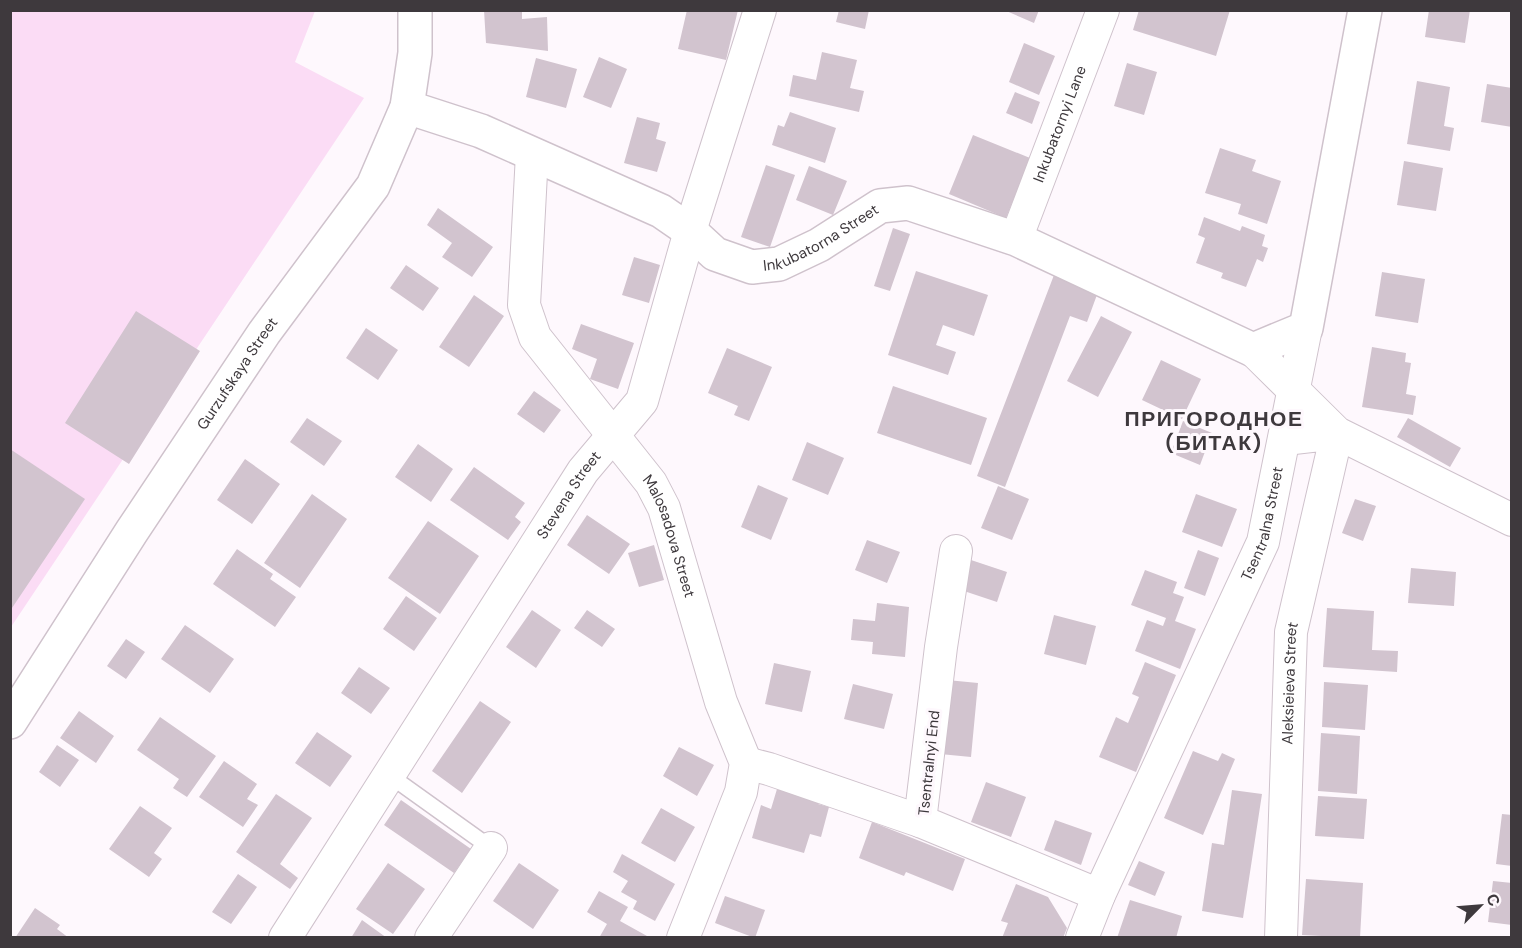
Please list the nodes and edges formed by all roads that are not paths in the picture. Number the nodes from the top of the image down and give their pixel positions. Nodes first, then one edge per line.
1 (415, 10) edge
2 (760, 10) edge
3 (1103, 10) edge
4 (1365, 10) edge
5 (408, 107) junction
6 (532, 154) junction
7 (690, 231) junction
8 (1016, 239) junction
9 (1306, 327) junction
10 (1253, 350) junction
11 (1295, 391) junction
12 (1337, 433) junction
13 (613, 436) junction
14 (1285, 439) junction
15 (1512, 520) edge
16 (956, 551) dead end
17 (10, 722) edge
18 (746, 763) junction
19 (388, 775) junction
20 (920, 821) junction
21 (491, 848) joint
22 (1099, 895) junction
23 (285, 938) edge
24 (431, 938) edge
25 (683, 938) edge
26 (1082, 938) edge
27 (1281, 938) edge

1 - 5 street, Gurzufskaya Street
2 - 7 street, Stevena Street
3 - 8 street, Inkubatornyi Lane
4 - 9 street, Tsentralna Street
5 - 6 street, Inkubatorna Street
5 - 17 street, Gurzufskaya Street
6 - 7 street, Inkubatorna Street
6 - 13 street, Malosadova Street
7 - 8 street, Inkubatorna Street
7 - 13 street, Stevena Street
8 - 10 street, Inkubatorna Street
9 - 10 street
9 - 11 street, Tsentralna Street
10 - 11 street, Inkubatorna Street
11 - 12 street, Inkubatorna Street
11 - 14 street, Tsentralna Street
12 - 14 street
12 - 15 street
12 - 27 street, Aleksieieva Street
13 - 18 street, Malosadova Street
13 - 19 street, Stevena Street
14 - 22 street, Tsentralna Street
16 - 20 street, Tsentralnyi End
18 - 20 street
18 - 25 street
19 - 21 lane
19 - 23 street, Stevena Street
20 - 22 street, Tsentralnyi End
21 - 24 street
22 - 26 street, Tsentralna Street

